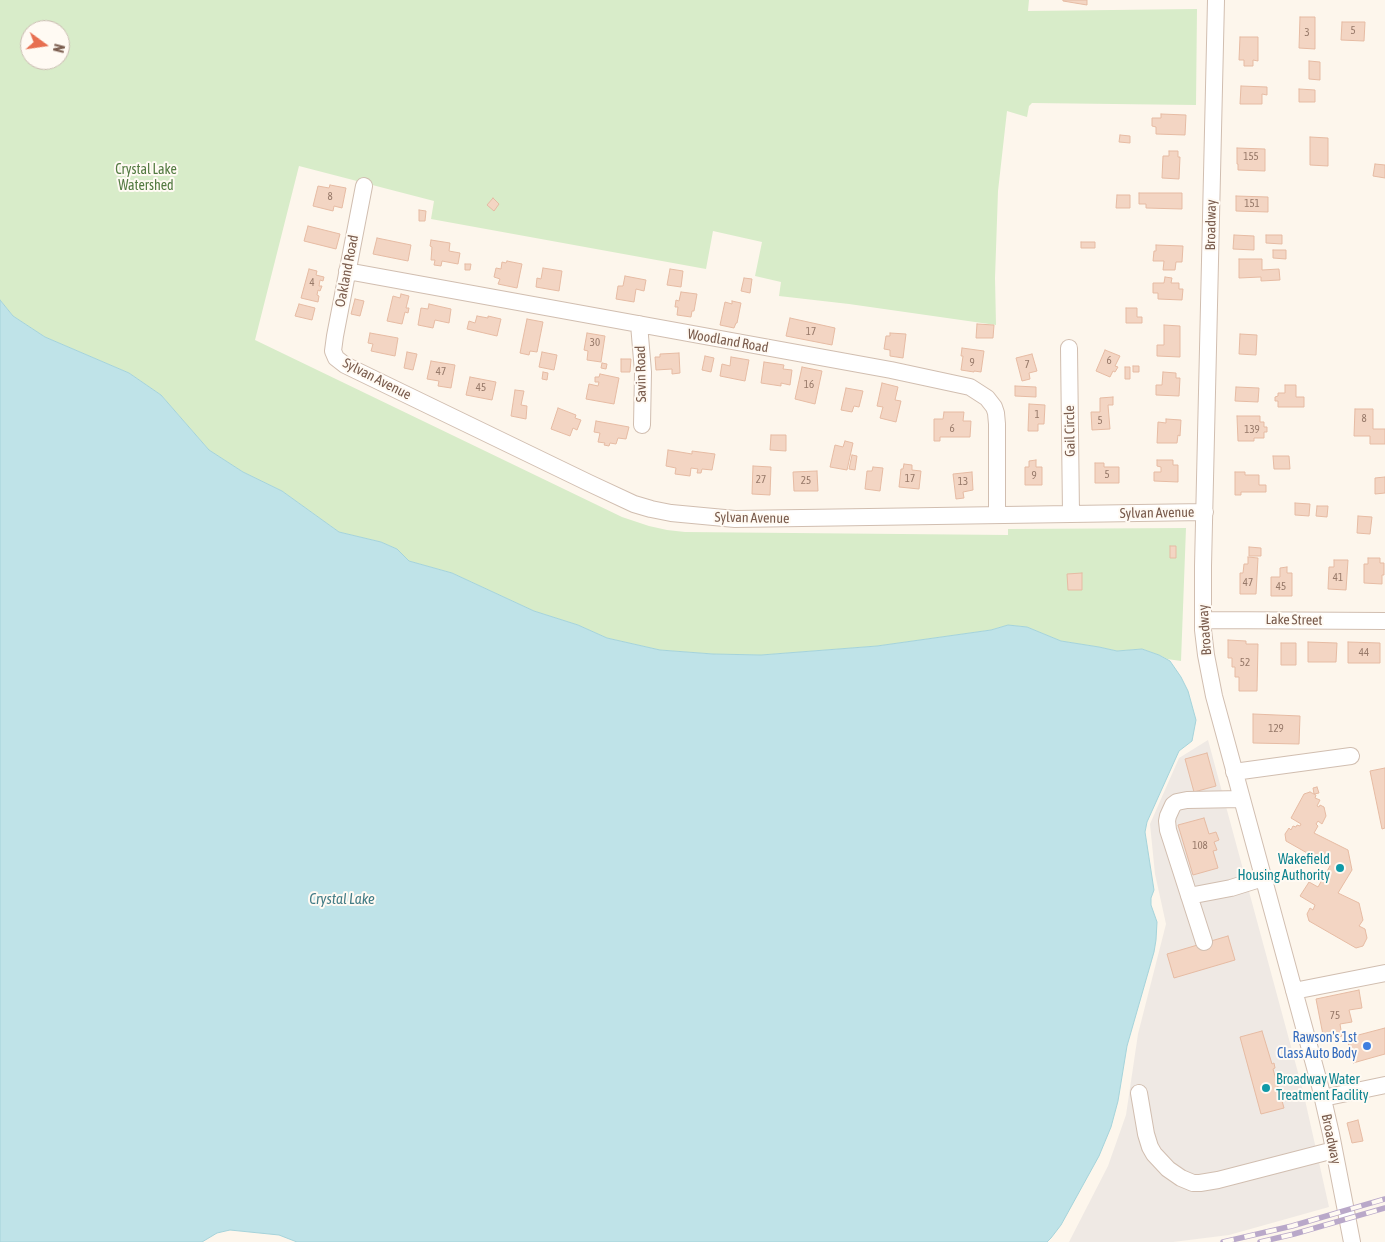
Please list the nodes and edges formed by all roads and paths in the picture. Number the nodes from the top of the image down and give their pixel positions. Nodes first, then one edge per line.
1 (1216, 0) edge
2 (364, 186) dead end
3 (347, 271) junction
4 (639, 324) junction
5 (1069, 348) dead end
6 (335, 356) joint
7 (642, 424) dead end
8 (1205, 512) junction
9 (1072, 514) junction
10 (997, 515) junction
11 (1203, 620) junction
12 (1385, 621) edge
13 (1351, 756) dead end
14 (1234, 772) junction
15 (1242, 800) junction
16 (1263, 878) junction
17 (1189, 896) junction
18 (1204, 942) dead end
19 (1385, 973) edge
20 (1294, 991) junction
21 (1385, 1085) edge
22 (1139, 1094) dead end
23 (1322, 1098) junction
24 (1334, 1150) junction
25 (1352, 1242) edge

1 - 8 street, Broadway
2 - 3 street, Oakland Road
3 - 4 street, Woodland Road
3 - 6 street, Oakland Road
4 - 7 street, Savin Road
4 - 10 street, Woodland Road
5 - 9 street, Gail Circle
6 - 10 street, Sylvan Avenue
8 - 9 street, Sylvan Avenue
8 - 11 street, Broadway
9 - 10 street, Sylvan Avenue
11 - 12 street, Lake Street
11 - 14 street, Broadway
13 - 14 street
14 - 15 street, Broadway
15 - 16 street, Broadway
15 - 17 street
16 - 17 street
16 - 20 street, Broadway
17 - 18 street
19 - 20 street
20 - 23 street, Broadway
21 - 23 street
22 - 24 street
23 - 24 street, Broadway
24 - 25 street, Broadway

